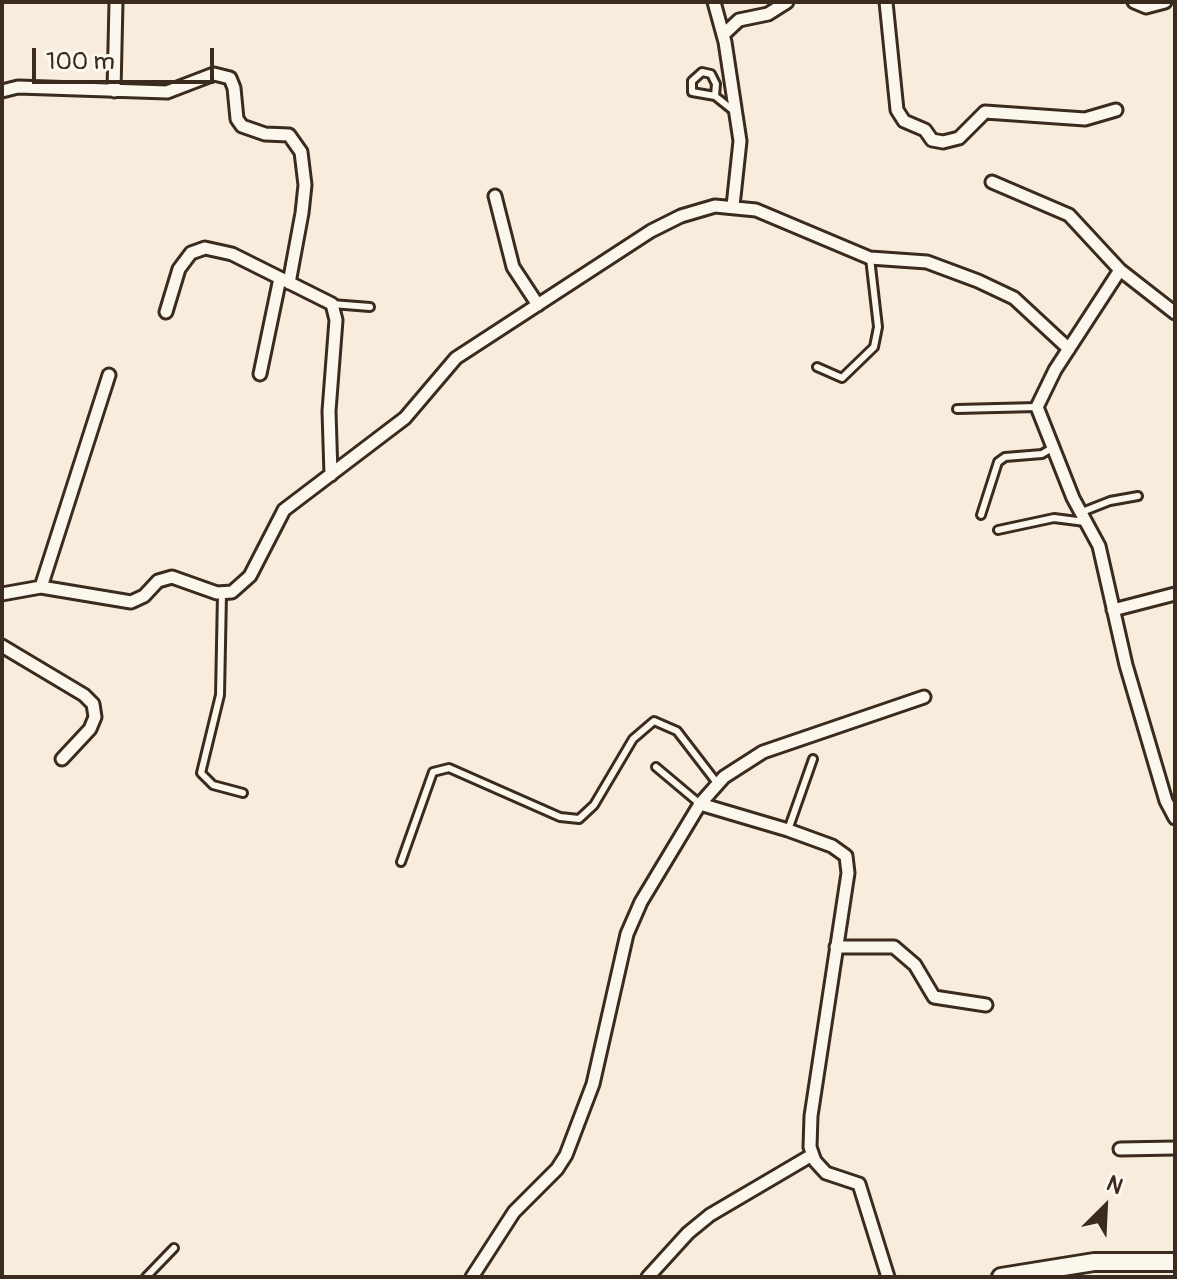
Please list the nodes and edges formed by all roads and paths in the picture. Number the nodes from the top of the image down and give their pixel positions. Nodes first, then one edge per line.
1 (116, 2) edge
2 (714, 2) edge
3 (787, 2) edge
4 (886, 2) edge
5 (1134, 2) edge
6 (1165, 2) edge
7 (723, 35) junction
8 (2, 91) edge
9 (114, 91) junction
10 (715, 96) junction
11 (1116, 110) dead end
12 (735, 113) junction
13 (992, 182) dead end
14 (495, 196) dead end
15 (733, 206) junction
16 (870, 258) junction
17 (1120, 270) junction
18 (284, 280) junction
19 (332, 304) junction
20 (538, 305) junction
21 (370, 307) dead end
22 (166, 312) dead end
23 (1175, 313) edge
24 (1069, 349) junction
25 (817, 367) dead end
26 (260, 374) dead end
27 (109, 375) dead end
28 (1037, 407) junction
29 (957, 409) dead end
30 (1052, 448) junction
31 (331, 475) junction
32 (1138, 496) dead end
33 (981, 515) dead end
34 (1084, 517) junction
35 (998, 530) dead end
36 (41, 587) junction
37 (2, 594) edge
38 (222, 594) junction
39 (1175, 594) edge
40 (1113, 610) junction
41 (2, 646) edge
42 (924, 697) dead end
43 (62, 759) dead end
44 (813, 759) dead end
45 (656, 767) dead end
46 (717, 783) junction
47 (243, 793) dead end
48 (700, 804) junction
49 (1175, 818) edge
50 (788, 830) junction
51 (401, 862) dead end
52 (836, 947) junction
53 (986, 1005) dead end
54 (1175, 1148) edge
55 (1120, 1149) dead end
56 (812, 1155) junction
57 (174, 1248) dead end
58 (1175, 1262) edge
59 (146, 1277) edge
60 (472, 1277) edge
61 (648, 1277) edge
62 (888, 1277) edge
63 (1001, 1277) edge

1 - 9 street
2 - 7 street
3 - 7 street
4 - 11 street
5 - 6 street
7 - 12 street
8 - 9 street
9 - 18 street
10 - 10 lane
10 - 12 lane
12 - 15 street
13 - 17 street
14 - 20 street
15 - 16 street
15 - 20 street
16 - 24 street
16 - 25 lane
17 - 23 street
17 - 24 street
18 - 19 street
18 - 22 street
18 - 26 street
19 - 21 lane
19 - 31 street
20 - 31 street
24 - 28 street
27 - 36 street
28 - 29 lane
28 - 30 street
30 - 33 lane
30 - 34 street
31 - 38 street
32 - 34 lane
34 - 35 lane
34 - 40 street
36 - 37 street
36 - 38 street
38 - 47 lane
39 - 40 street
40 - 49 street
41 - 43 street
42 - 46 street
44 - 50 lane
45 - 48 lane
46 - 48 street
46 - 51 lane
48 - 50 street
48 - 60 street
50 - 52 street
52 - 53 street
52 - 56 street
54 - 55 street
56 - 61 street
56 - 62 street
57 - 59 lane
58 - 63 main road

